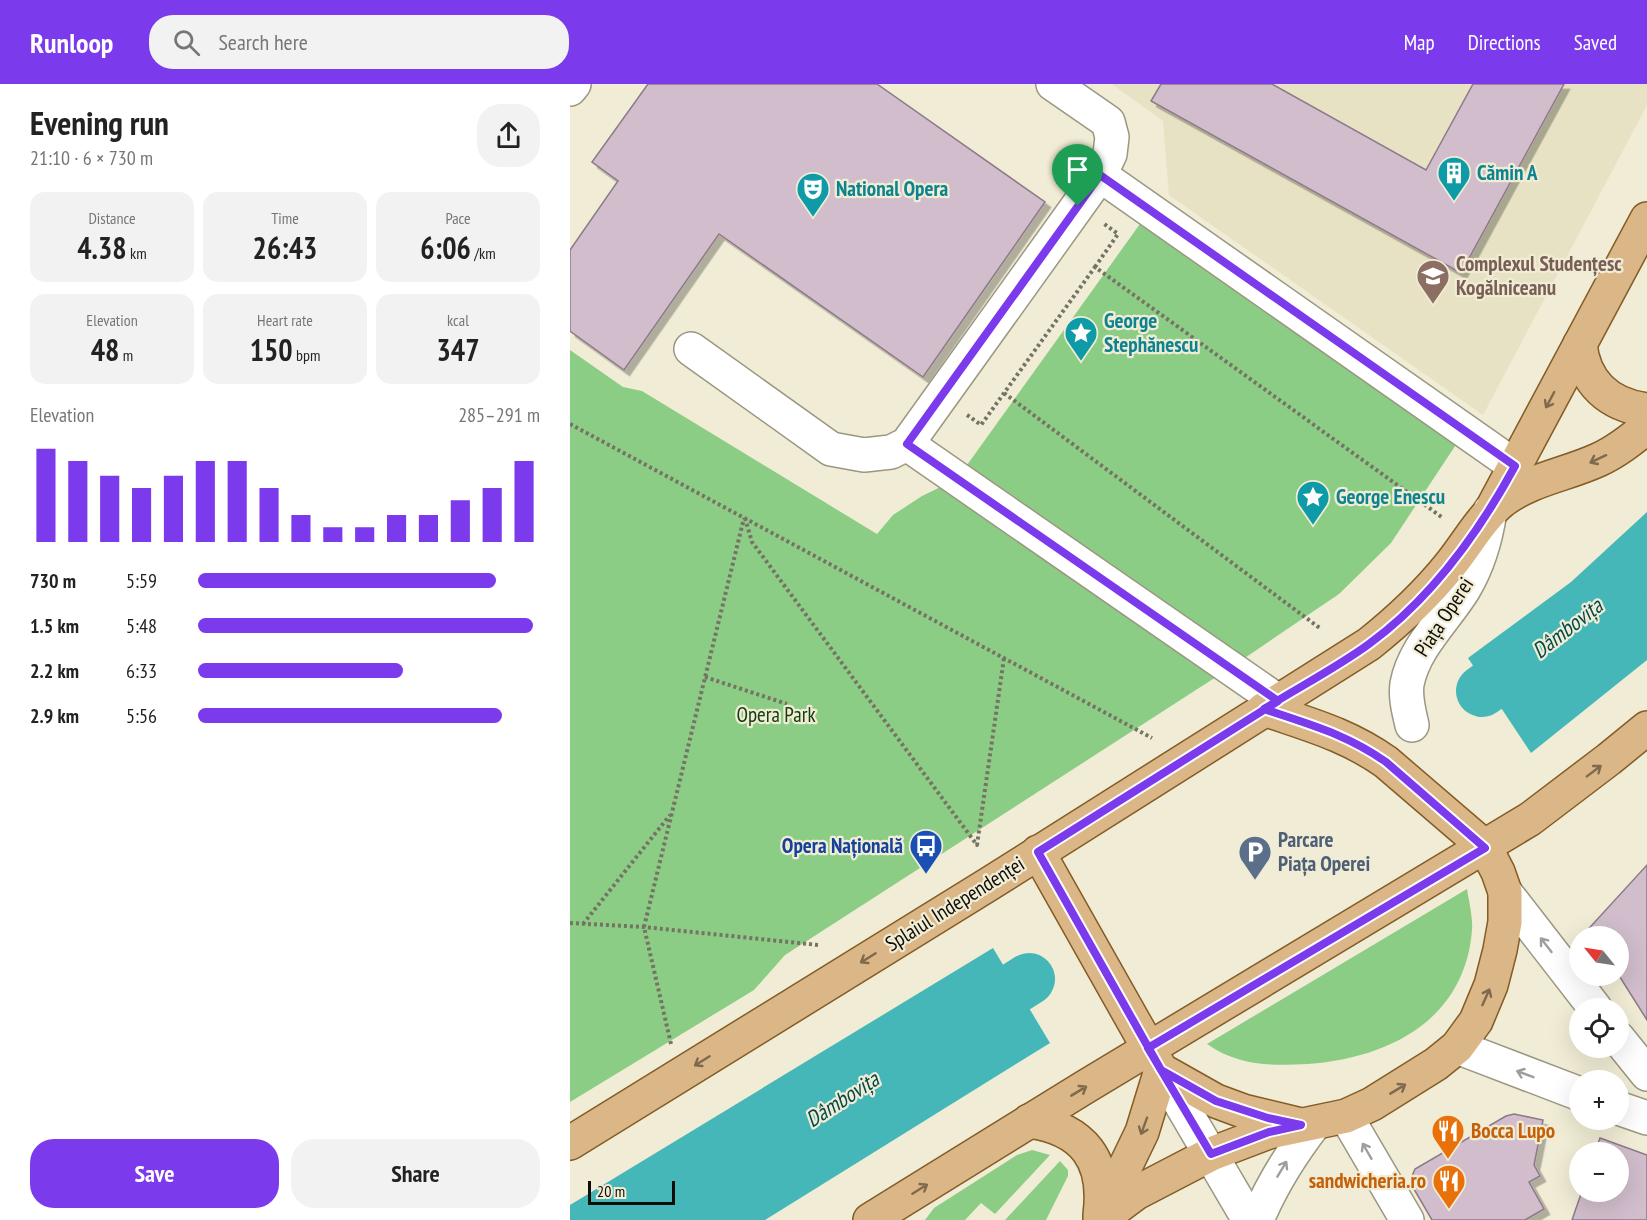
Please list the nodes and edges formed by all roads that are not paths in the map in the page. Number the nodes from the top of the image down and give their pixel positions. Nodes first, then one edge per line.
1 (574, 84) edge
2 (1053, 84) edge
3 (570, 89) edge
4 (1100, 175) junction
5 (1647, 219) edge
6 (1580, 345) junction
7 (691, 349) dead end
8 (1647, 410) edge
9 (1647, 427) edge
10 (907, 444) junction
11 (1515, 466) junction
12 (1490, 511) junction
13 (1271, 705) junction
14 (1412, 725) dead end
15 (1647, 728) edge
16 (1547, 807) junction
17 (1485, 848) junction
18 (1038, 852) junction
19 (1505, 892) junction
20 (1587, 998) edge
21 (1457, 1047) junction
22 (1629, 1052) edge
23 (1155, 1059) junction
24 (1647, 1074) edge
25 (1569, 1090) edge
26 (1629, 1112) edge
27 (1346, 1116) junction
28 (1647, 1118) edge
29 (1029, 1121) junction
30 (1308, 1124) junction
31 (570, 1143) edge
32 (1211, 1154) junction
33 (870, 1220) edge
34 (1100, 1220) edge
35 (1249, 1220) edge
36 (1257, 1220) edge
37 (1407, 1220) edge

1 - 3 street
2 - 4 street
4 - 10 street
4 - 11 street
5 - 6 main road
6 - 8 main road
6 -> 11 main road
7 - 10 street
9 -> 12 main road, Splaiul Independenței
10 - 13 street
11 - 12 main road
12 - 13 main road, Splaiul Independenței
12 - 14 street, Piața Operei
13 - 17 main road
13 - 18 main road, Splaiul Independenței
16 -> 15 main road
16 - 17 main road
16 - 19 main road
17 - 19 main road
17 - 23 main road
18 - 23 main road
18 -> 31 main road, Splaiul Independenței
20 -> 19 street
21 -> 19 main road
25 -> 21 street
27 -> 21 main road
22 - 24 street
29 -> 23 main road
23 - 30 main road
23 - 32 street
23 -> 34 main road
26 - 28 street
27 - 30 main road
37 -> 27 street
33 -> 29 main road
29 - 34 main road
30 - 32 main road
36 -> 30 street
32 - 34 main road
32 - 35 street

